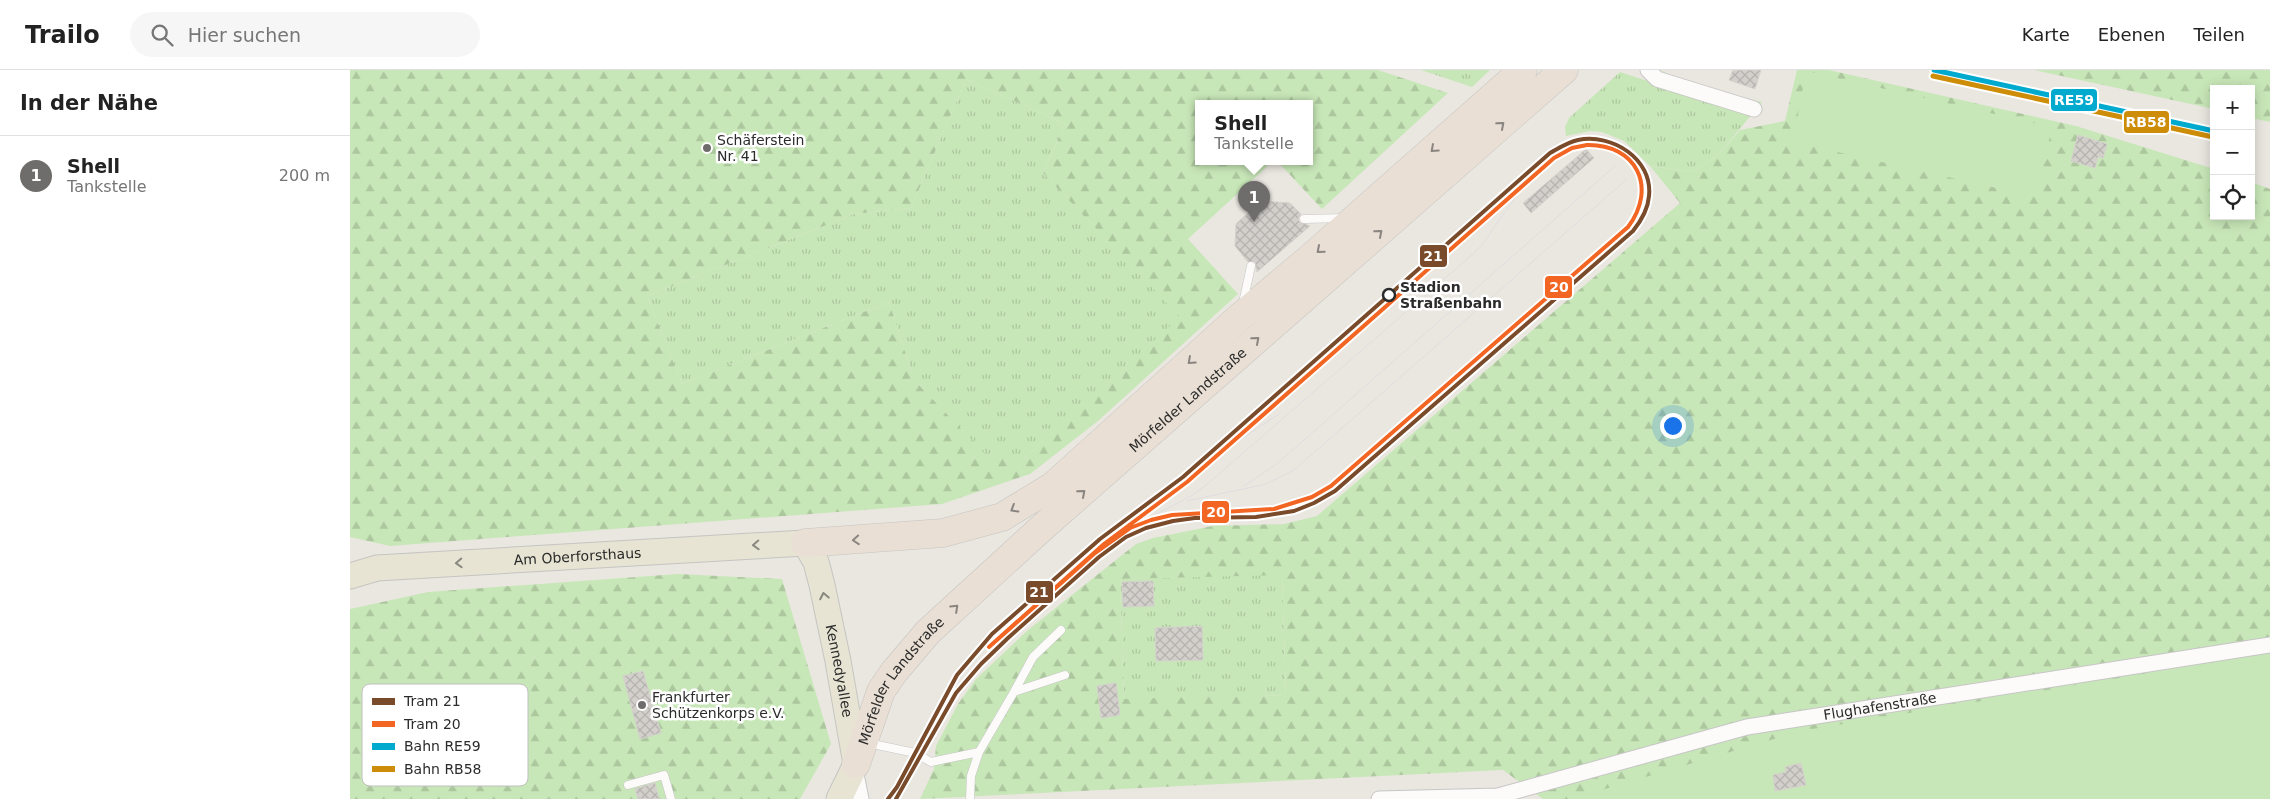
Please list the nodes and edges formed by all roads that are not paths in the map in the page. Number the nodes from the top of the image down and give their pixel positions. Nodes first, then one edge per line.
1 (1523, 70) edge
2 (1564, 70) edge
3 (1648, 70) edge
4 (1754, 109) dead end
5 (1356, 218) junction
6 (1304, 219) dead end
7 (1252, 266) dead end
8 (1240, 316) junction
9 (805, 543) junction
10 (350, 576) edge
11 (1061, 630) dead end
12 (2270, 645) edge
13 (1065, 675) dead end
14 (1014, 692) junction
15 (979, 752) junction
16 (858, 758) junction
17 (628, 785) dead end
18 (1406, 798) edge
19 (1499, 798) edge
20 (671, 799) edge
21 (840, 799) edge
22 (861, 799) edge
23 (970, 799) edge
24 (1379, 799) edge

1 -> 5 highway, Mörfelder Landstraße
16 -> 2 highway, Mörfelder Landstraße
3 - 4 street
5 - 6 lane
5 -> 8 highway, Mörfelder Landstraße
7 - 8 lane
8 -> 9 highway, Mörfelder Landstraße
9 -> 10 main road, Am Oberforsthaus
16 -> 9 main road, Kennedyallee
11 - 14 lane
12 - 19 street, Flughafenstraße
13 - 14 lane
14 - 15 lane
15 - 16 lane
15 - 23 lane
16 - 21 main road
16 - 22 street
17 - 20 lane
18 - 19 street, Flughafenstraße
18 - 24 street, Flughafenstraße

